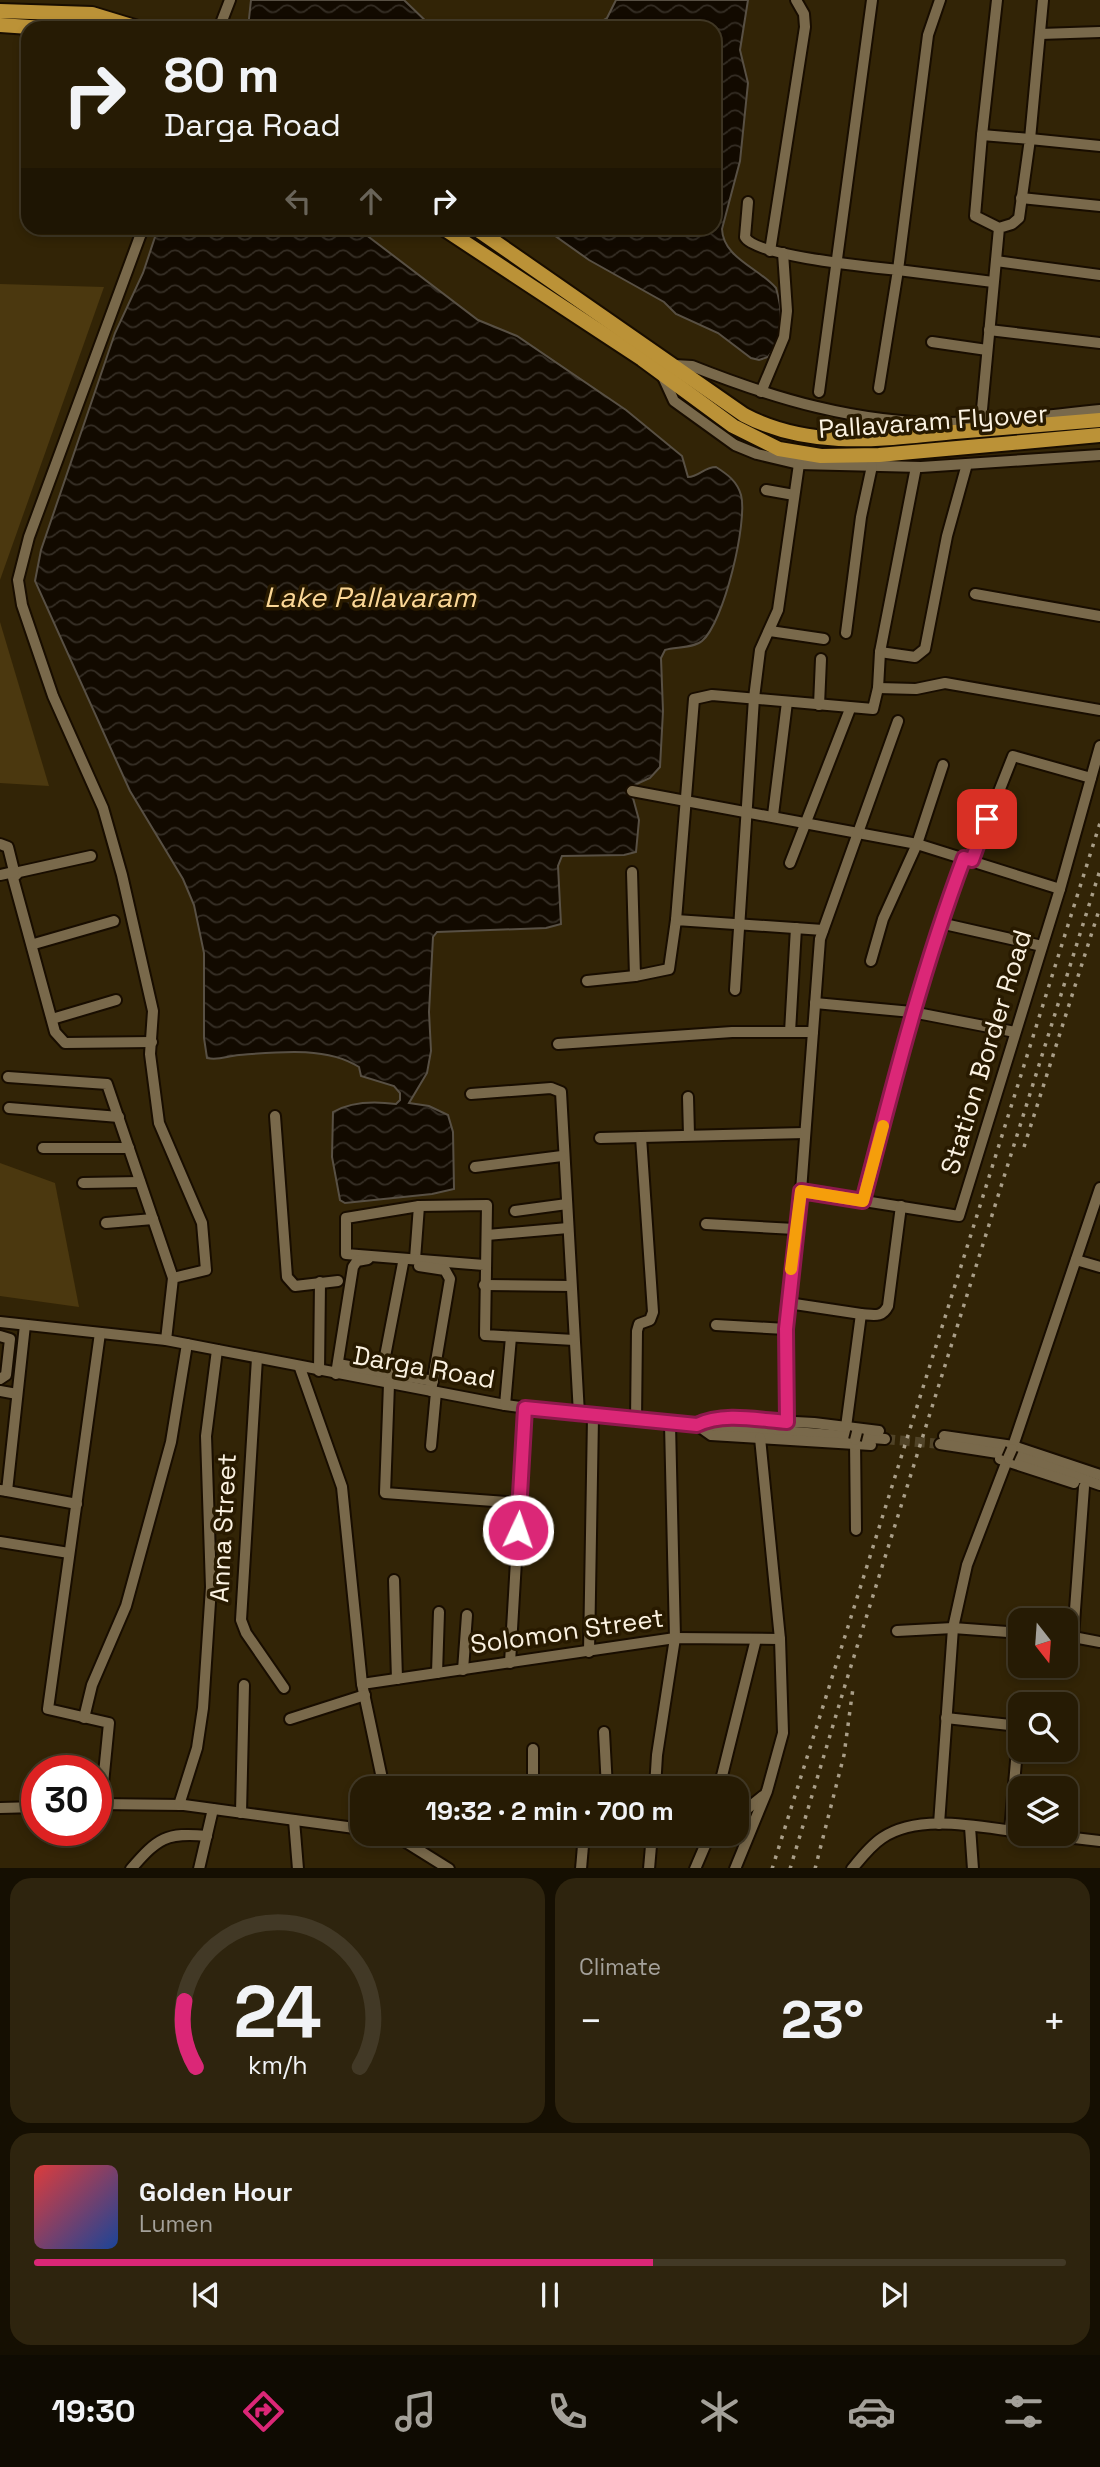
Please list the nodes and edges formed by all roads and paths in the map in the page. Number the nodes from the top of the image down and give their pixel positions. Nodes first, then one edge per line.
1 (230, 0) edge
2 (796, 0) edge
3 (872, 0) edge
4 (940, 0) edge
5 (997, 0) edge
6 (1043, 0) edge
7 (0, 11) edge
8 (115, 21) edge
9 (222, 21) edge
10 (0, 25) edge
11 (21, 26) edge
12 (1100, 32) edge
13 (1040, 34) junction
14 (982, 135) junction
15 (1030, 139) junction
16 (1100, 145) edge
17 (1021, 198) junction
18 (748, 202) dead end
19 (1100, 206) edge
20 (999, 228) junction
21 (140, 235) edge
22 (454, 235) edge
23 (484, 235) edge
24 (771, 251) junction
25 (783, 253) junction
26 (996, 261) junction
27 (838, 262) junction
28 (898, 270) junction
29 (1100, 275) edge
30 (993, 282) junction
31 (989, 330) junction
32 (932, 342) dead end
33 (1100, 343) edge
34 (987, 350) junction
35 (668, 371) junction
36 (879, 388) dead end
37 (761, 392) junction
38 (819, 392) dead end
39 (1100, 410) edge
40 (981, 420) junction
41 (1100, 420) edge
42 (739, 421) junction
43 (1100, 435) edge
44 (1100, 455) edge
45 (799, 464) junction
46 (967, 464) junction
47 (872, 466) junction
48 (916, 467) junction
49 (766, 490) dead end
50 (794, 495) junction
51 (975, 594) dead end
52 (1100, 616) edge
53 (770, 631) junction
54 (846, 633) dead end
55 (824, 639) dead end
56 (880, 652) junction
57 (821, 659) dead end
58 (878, 688) junction
59 (754, 698) junction
60 (787, 702) junction
61 (819, 705) junction
62 (850, 709) junction
63 (1100, 710) edge
64 (898, 720) dead end
65 (1100, 746) edge
66 (943, 765) dead end
67 (1091, 778) junction
68 (632, 791) dead end
69 (684, 800) junction
70 (746, 812) junction
71 (773, 815) junction
72 (805, 823) junction
73 (860, 833) junction
74 (917, 844) junction
75 (0, 845) edge
76 (91, 856) dead end
77 (968, 859) junction
78 (790, 863) dead end
79 (632, 872) dead end
80 (14, 873) junction
81 (0, 875) edge
82 (1060, 888) junction
83 (676, 920) junction
84 (114, 922) dead end
85 (940, 923) junction
86 (737, 924) junction
87 (796, 928) junction
88 (823, 930) junction
89 (33, 944) junction
90 (1042, 946) junction
91 (871, 961) dead end
92 (635, 975) junction
93 (587, 981) dead end
94 (735, 989) dead end
95 (116, 1000) dead end
96 (815, 1003) junction
97 (912, 1012) junction
98 (51, 1018) junction
99 (790, 1032) junction
100 (813, 1032) junction
101 (1015, 1032) junction
102 (152, 1042) junction
103 (558, 1044) dead end
104 (8, 1077) dead end
105 (471, 1094) dead end
106 (688, 1097) dead end
107 (9, 1108) dead end
108 (275, 1116) dead end
109 (119, 1117) junction
110 (805, 1133) junction
111 (689, 1135) junction
112 (641, 1136) junction
113 (600, 1138) dead end
114 (43, 1148) dead end
115 (129, 1148) junction
116 (562, 1156) junction
117 (475, 1167) dead end
118 (140, 1182) junction
119 (83, 1183) dead end
120 (1100, 1188) edge
121 (801, 1191) junction
122 (863, 1201) junction
123 (567, 1204) junction
124 (419, 1206) junction
125 (901, 1206) junction
126 (515, 1211) dead end
127 (153, 1219) junction
128 (106, 1223) dead end
129 (706, 1224) dead end
130 (568, 1228) junction
131 (795, 1229) junction
132 (487, 1235) junction
133 (415, 1259) junction
134 (1076, 1260) junction
135 (403, 1263) junction
136 (484, 1265) junction
137 (1100, 1267) edge
138 (173, 1278) junction
139 (338, 1281) dead end
140 (320, 1282) junction
141 (484, 1285) junction
142 (571, 1286) junction
143 (788, 1303) junction
144 (861, 1314) junction
145 (0, 1322) edge
146 (25, 1325) junction
147 (716, 1325) dead end
148 (786, 1329) junction
149 (100, 1333) junction
150 (0, 1336) edge
151 (510, 1337) junction
152 (166, 1340) junction
153 (574, 1340) junction
154 (187, 1344) junction
155 (217, 1350) junction
156 (257, 1358) junction
157 (300, 1368) junction
158 (337, 1369) junction
159 (319, 1371) junction
160 (382, 1372) junction
161 (0, 1379) edge
162 (389, 1384) junction
163 (433, 1388) junction
164 (0, 1391) edge
165 (17, 1394) junction
166 (505, 1405) junction
167 (525, 1408) junction
168 (579, 1414) junction
169 (593, 1417) junction
170 (636, 1421) junction
171 (787, 1422) junction
172 (670, 1424) junction
173 (697, 1425) junction
174 (854, 1435) junction
175 (761, 1438) junction
176 (6, 1441) edge
177 (871, 1445) tunnel mouth
178 (431, 1446) dead end
179 (955, 1452) dead end
180 (1010, 1454) junction
181 (1100, 1475) edge
182 (1100, 1485) edge
183 (1084, 1487) junction
184 (3, 1491) edge
185 (1100, 1492) edge
186 (519, 1503) junction
187 (77, 1504) junction
188 (856, 1530) dead end
189 (0, 1542) edge
190 (69, 1553) junction
191 (394, 1580) dead end
192 (1072, 1608) edge
193 (439, 1612) dead end
194 (467, 1615) dead end
195 (953, 1628) junction
196 (897, 1631) dead end
197 (1008, 1632) edge
198 (675, 1638) junction
199 (1078, 1638) edge
200 (756, 1639) junction
201 (780, 1639) junction
202 (1100, 1642) edge
203 (589, 1652) junction
204 (510, 1663) junction
205 (463, 1670) junction
206 (438, 1673) junction
207 (397, 1679) junction
208 (244, 1685) dead end
209 (284, 1688) dead end
210 (364, 1689) junction
211 (84, 1718) junction
212 (946, 1718) junction
213 (290, 1719) dead end
214 (1008, 1725) edge
215 (604, 1732) dead end
216 (533, 1748) dead end
217 (105, 1755) edge
218 (382, 1776) edge
219 (533, 1776) edge
220 (606, 1776) edge
221 (656, 1776) edge
222 (722, 1776) edge
223 (767, 1791) junction
224 (112, 1804) edge
225 (179, 1805) junction
226 (21, 1807) edge
227 (749, 1807) edge
228 (0, 1808) edge
229 (213, 1809) junction
230 (241, 1813) junction
231 (294, 1820) junction
232 (939, 1824) junction
233 (350, 1827) edge
234 (970, 1827) junction
235 (1008, 1830) edge
236 (207, 1836) junction
237 (1078, 1838) edge
238 (1100, 1841) edge
239 (413, 1846) edge
240 (583, 1846) edge
241 (651, 1846) edge
242 (705, 1846) edge
243 (131, 1868) edge
244 (199, 1868) edge
245 (298, 1868) edge
246 (449, 1868) edge
247 (582, 1868) edge
248 (649, 1868) edge
249 (695, 1868) edge
250 (735, 1868) edge
251 (852, 1868) edge
252 (973, 1868) edge

1 - 9 street
2 - 24 street
3 - 27 street
4 - 28 street
5 - 14 street
6 - 13 street
7 - 8 main road
10 - 11 main road
12 - 13 street
13 - 15 street
14 - 15 street
14 - 20 street
15 - 16 street
15 - 17 street
17 - 19 street
17 - 20 street
18 - 24 street
20 - 26 street
21 - 102 street
22 - 35 main road
23 - 35 main road
24 - 25 street
25 - 27 street
25 - 37 street
26 - 29 street
26 - 30 street
27 - 28 street
27 - 38 street
28 - 30 street
28 - 36 street
30 - 31 street
31 - 33 street
31 - 34 street
32 - 34 street
34 - 40 street
35 - 37 street
35 - 42 main road, Pallavaram Flyover
35 - 45 street
37 - 40 street
39 - 40 street
41 - 42 main road, Pallavaram Flyover
42 - 43 main road, Pallavaram Flyover
44 - 46 street
45 - 47 street
45 - 50 street
46 - 48 street
46 - 56 street
47 - 48 street
47 - 54 street
48 - 56 street
49 - 50 street
50 - 53 street
51 - 52 street
53 - 55 street
53 - 59 street
56 - 58 street
57 - 61 street
58 - 62 street
58 - 63 street
59 - 60 street
59 - 69 street
59 - 70 street
60 - 61 street
60 - 71 street
61 - 62 street
62 - 72 street
64 - 73 street
65 - 67 street, Station Border Road
66 - 74 street
67 - 77 street
67 - 82 street, Station Border Road
68 - 69 street
69 - 70 street
69 - 83 street
70 - 71 street
70 - 86 street
71 - 72 street
72 - 73 street
72 - 78 street
73 - 74 street
73 - 88 street
74 - 77 street
74 - 91 street
75 - 80 street
76 - 80 street
77 - 82 street
77 - 85 street
79 - 92 street
80 - 81 street
80 - 89 street
82 - 90 street, Station Border Road
83 - 86 street
83 - 92 street
84 - 89 street
85 - 90 street
85 - 97 street
86 - 87 street
86 - 94 street
87 - 88 street
87 - 99 street
88 - 96 street
89 - 98 street
90 - 101 street, Station Border Road
92 - 93 street
95 - 98 street
96 - 97 street
96 - 100 street
97 - 101 street
97 - 122 street
98 - 102 street
99 - 100 street
99 - 103 street
100 - 110 street
101 - 125 street, Station Border Road
102 - 138 street
104 - 109 street
105 - 116 street
106 - 111 street
107 - 109 street
108 - 140 street
109 - 115 street
110 - 111 street
110 - 121 street
111 - 112 street
112 - 113 street
112 - 170 street
114 - 115 street
115 - 118 street
116 - 117 street
116 - 123 street
118 - 119 street
118 - 127 street
120 - 134 street
121 - 122 street, Station Border Road
121 - 131 street
122 - 125 street, Station Border Road
123 - 126 street
123 - 130 street
124 - 132 street
124 - 133 street
124 - 133 street
125 - 144 street
127 - 128 street
127 - 138 street
129 - 131 street
130 - 132 street
130 - 142 street
131 - 143 street
132 - 136 street
133 - 136 street
134 - 137 street
134 - 180 street
135 - 158 street
135 - 160 street
135 - 163 street
136 - 141 street
138 - 152 street
139 - 140 street
140 - 159 street
141 - 142 street
141 - 151 street
142 - 153 street
143 - 144 street
143 - 148 street
144 - 174 street
145 - 146 street, Darga Road
146 - 149 street, Darga Road
146 - 165 street
147 - 148 street
148 - 171 street
149 - 152 street, Darga Road
149 - 187 street
150 - 161 street
151 - 153 street
151 - 166 street
152 - 154 street, Darga Road
153 - 168 street
154 - 155 street, Darga Road
154 - 211 street
155 - 156 street, Darga Road
155 - 225 street
156 - 157 street, Darga Road
156 - 209 street, Anna Street
157 - 159 street, Darga Road
157 - 210 street
158 - 159 street, Darga Road
158 - 160 street
158 - 162 street, Darga Road
160 - 163 street
162 - 163 street, Darga Road
162 - 186 street
163 - 166 street, Darga Road
163 - 178 street
164 - 165 street
165 - 176 street
166 - 167 street, Darga Road
167 - 168 street, Darga Road
167 - 186 street
168 - 169 street, Darga Road
169 - 170 street, Darga Road
169 - 203 street
170 - 172 street, Darga Road
171 - 173 street
171 - 174 street
172 - 173 street, Darga Road
172 - 198 street
173 - 174 street, Darga Road
173 - 175 street
174 - 175 street
174 - 177 street
174 - 188 street
175 - 201 street
176 - 184 street
179 - 180 street
180 - 181 street
180 - 182 street
180 - 183 street
180 - 195 street
183 - 185 street
183 - 192 street
184 - 187 street
186 - 204 street
187 - 190 street
189 - 190 street
190 - 211 street
191 - 207 street
193 - 206 street
194 - 205 street
195 - 196 street
195 - 197 street
195 - 212 street
198 - 200 street, Solomon Street
198 - 203 street, Solomon Street
198 - 221 street
199 - 202 street
200 - 201 street, Solomon Street
200 - 222 street
201 - 223 street
203 - 204 street, Solomon Street
204 - 205 street, Solomon Street
205 - 206 street, Solomon Street
206 - 207 street, Solomon Street
207 - 210 street, Solomon Street
208 - 230 street
210 - 213 street, Solomon Street
210 - 218 street
211 - 217 street
212 - 214 street
212 - 232 street
215 - 220 street
216 - 219 street
223 - 227 street
223 - 250 street
224 - 225 street
225 - 229 street
226 - 228 street
229 - 230 street
229 - 236 street
230 - 231 street
231 - 233 street
231 - 245 street
232 - 234 street
232 - 251 street
234 - 235 street
234 - 252 street
236 - 243 street
236 - 244 street
237 - 238 street
239 - 246 street
240 - 247 street
241 - 248 street
242 - 249 street

